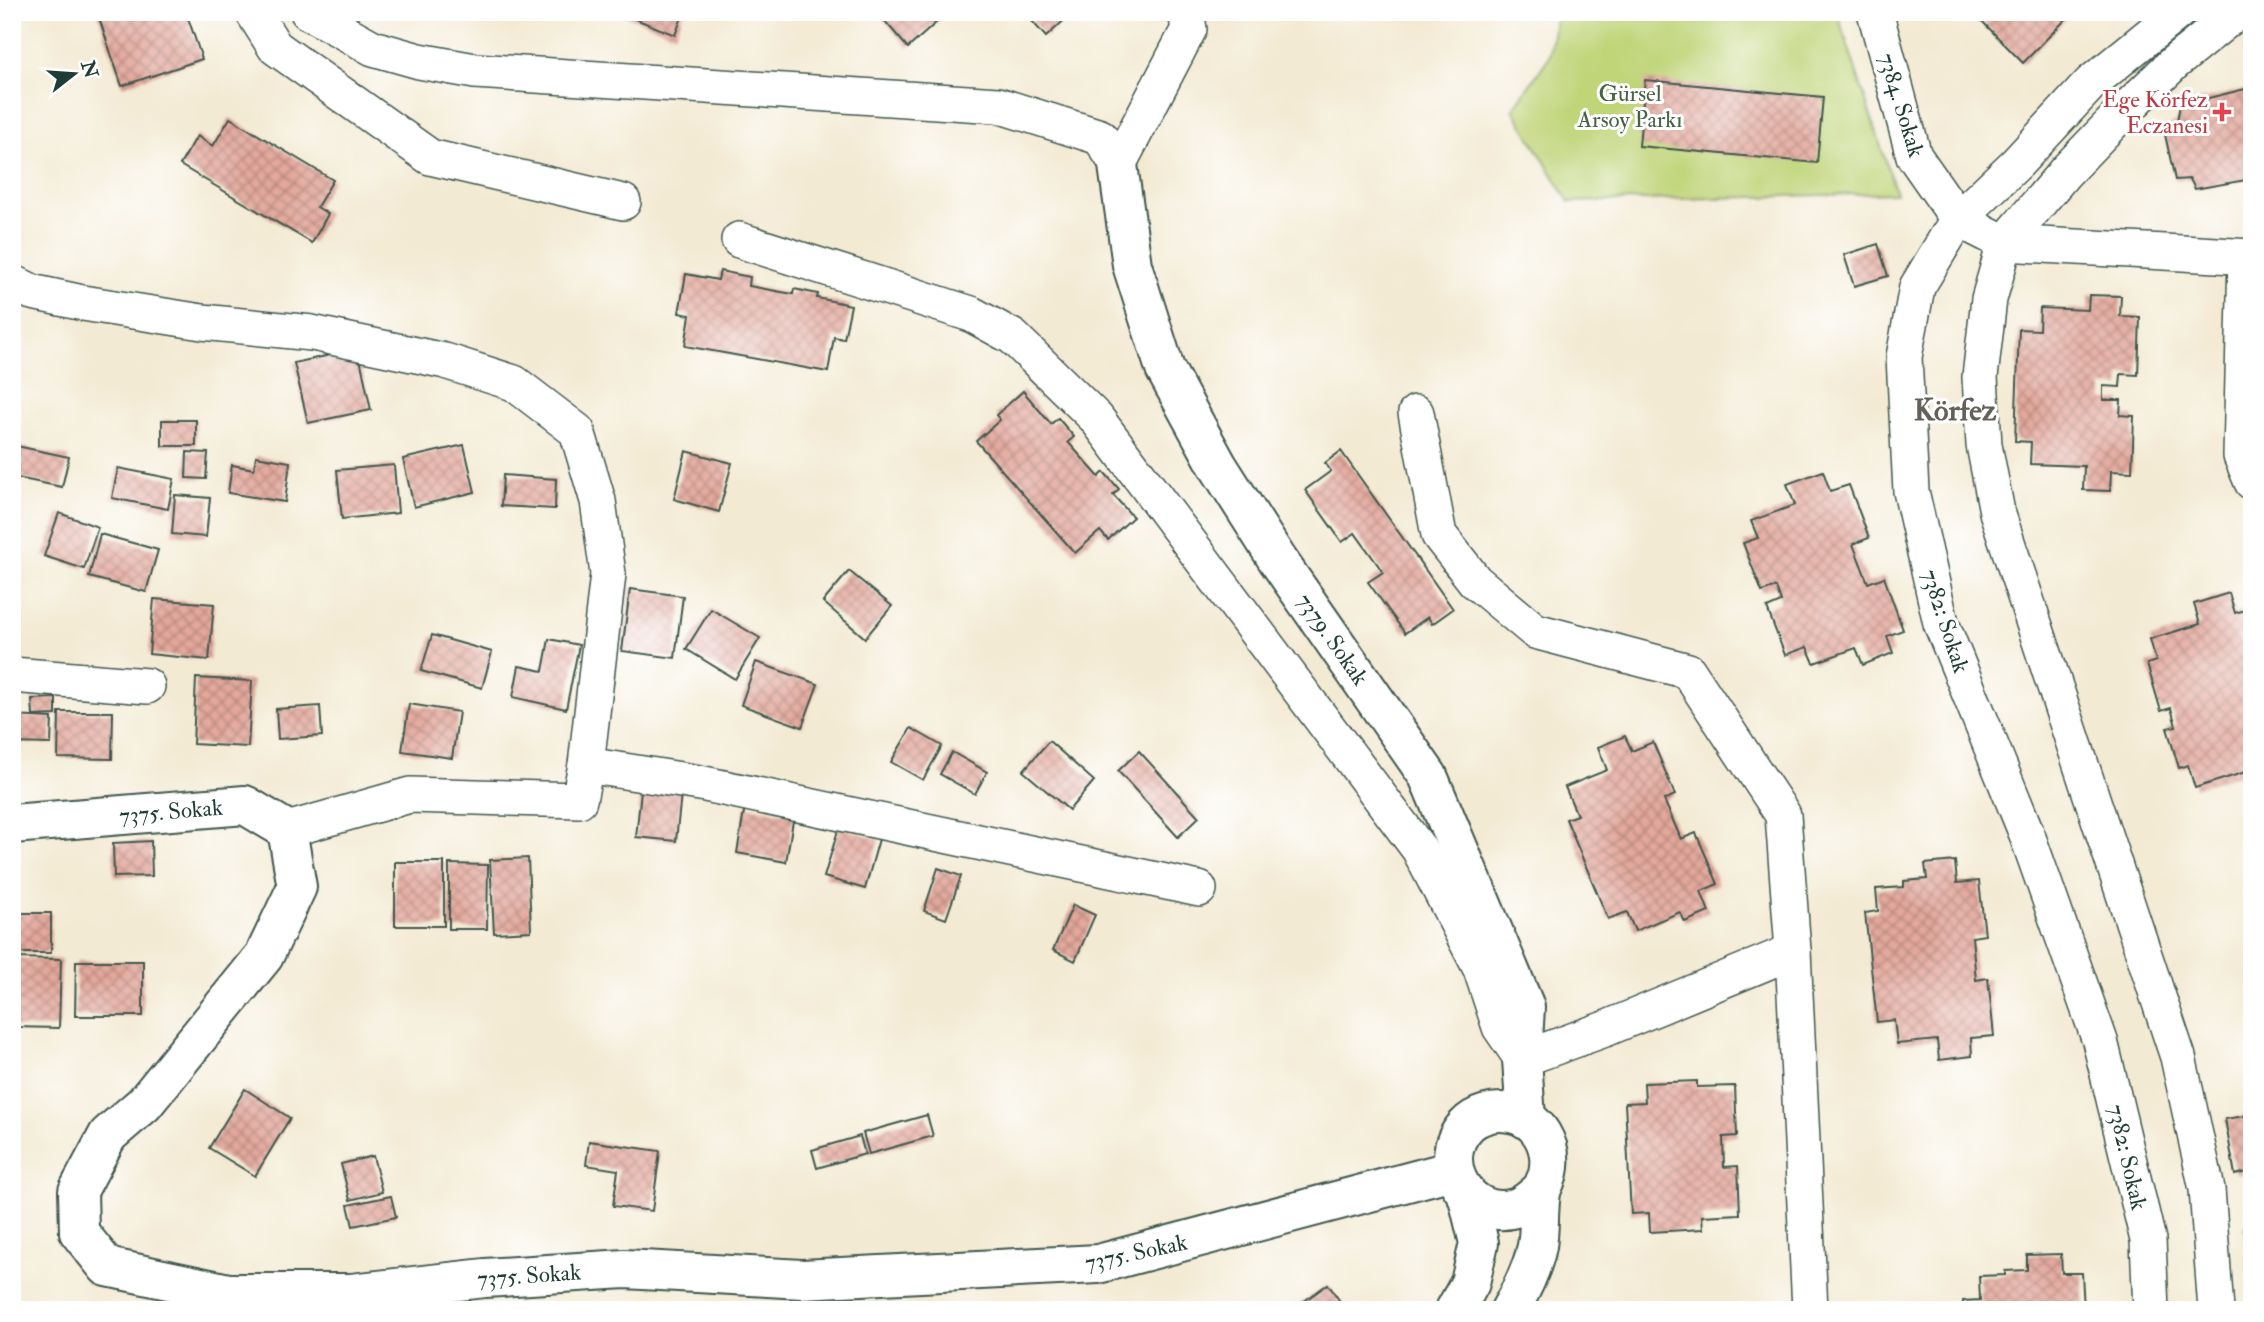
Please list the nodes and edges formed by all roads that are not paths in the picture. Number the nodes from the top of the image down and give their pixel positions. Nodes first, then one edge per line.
1 (253, 12) edge
2 (308, 12) edge
3 (1186, 12) edge
4 (1875, 12) edge
5 (2178, 12) edge
6 (2237, 12) edge
7 (1118, 165) junction
8 (623, 202) dead end
9 (1958, 219) junction
10 (739, 240) dead end
11 (2005, 243) junction
12 (2249, 257) edge
13 (12, 282) edge
14 (1416, 413) dead end
15 (2252, 482) edge
16 (12, 675) edge
17 (147, 686) dead end
18 (586, 765) junction
19 (12, 824) edge
20 (287, 830) junction
21 (1199, 889) dead end
22 (1793, 951) junction
23 (1522, 1059) junction
24 (1527, 1119) junction
25 (1460, 1184) junction
26 (1541, 1190) junction
27 (1455, 1310) edge
28 (1510, 1310) edge
29 (1811, 1310) edge
30 (2151, 1310) edge
31 (2216, 1310) edge

1 - 8 street
2 - 7 street
3 - 7 street
4 - 9 street, 7384. Sokak
5 - 9 street, 7382: Sokak
6 - 11 street
7 - 23 street, 7379. Sokak
9 - 11 street, 7384. Sokak
9 - 30 street, 7382: Sokak
10 - 23 street
11 - 12 street
11 - 31 street
12 - 15 street
13 - 18 street
14 - 22 street
16 - 17 street
18 - 20 street
18 - 21 street
19 - 20 street, 7375. Sokak
20 - 25 street, 7375. Sokak
22 - 23 street
22 - 29 street
23 - 24 street, 7379. Sokak
24 - 25 street
24 - 26 street
25 - 26 street
25 - 27 street
26 - 28 street

